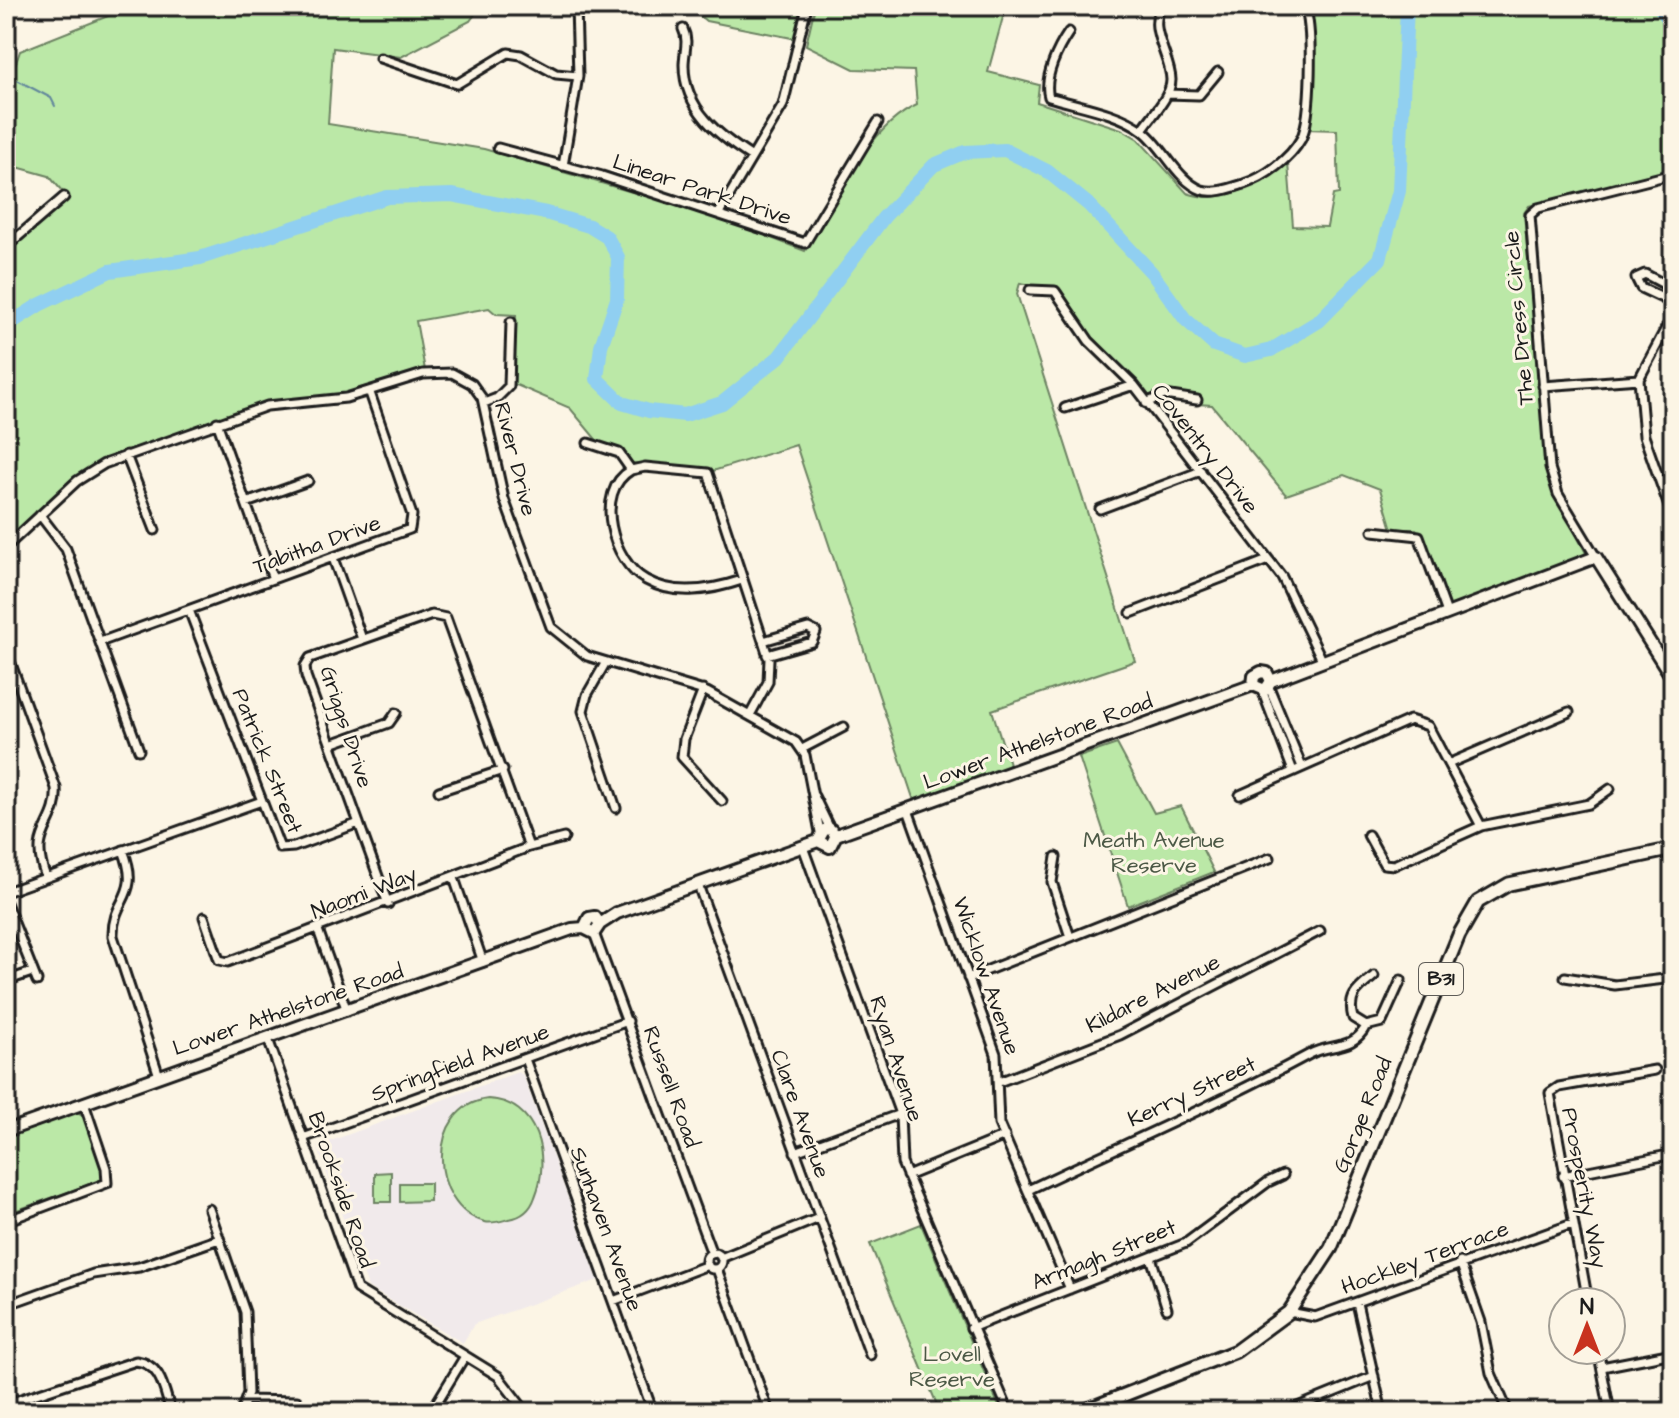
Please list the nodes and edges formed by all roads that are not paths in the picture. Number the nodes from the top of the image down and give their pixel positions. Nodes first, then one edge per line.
1 (576, 6) edge
2 (807, 6) edge
3 (1163, 6) edge
4 (1305, 6) edge
5 (683, 29) dead end
6 (1069, 32) dead end
7 (380, 58) dead end
8 (1218, 72) dead end
9 (578, 76) junction
10 (1167, 94) junction
11 (878, 122) dead end
12 (1142, 130) junction
13 (498, 148) dead end
14 (752, 157) junction
15 (563, 166) junction
16 (1673, 174) edge
17 (64, 197) dead end
18 (719, 213) junction
19 (6, 247) edge
20 (1673, 289) edge
21 (1030, 290) dead end
22 (1673, 303) edge
23 (1673, 315) edge
24 (511, 322) dead end
25 (1639, 379) junction
26 (1134, 385) junction
27 (1543, 386) junction
28 (370, 393) junction
29 (1197, 400) dead end
30 (484, 403) junction
31 (1146, 403) junction
32 (1065, 408) dead end
33 (217, 422) junction
34 (588, 443) dead end
35 (126, 455) junction
36 (631, 470) junction
37 (1201, 471) junction
38 (308, 481) dead end
39 (246, 503) junction
40 (1100, 509) dead end
41 (40, 515) junction
42 (1673, 518) edge
43 (155, 530) dead end
44 (1373, 531) dead end
45 (6, 547) edge
46 (1596, 557) junction
47 (333, 558) junction
48 (1268, 560) junction
49 (273, 579) junction
50 (742, 580) junction
51 (189, 610) junction
52 (1131, 613) dead end
53 (1447, 613) junction
54 (362, 639) junction
55 (763, 641) junction
56 (100, 642) junction
57 (6, 650) edge
58 (767, 655) junction
59 (606, 662) junction
60 (1323, 662) junction
61 (1669, 666) edge
62 (1673, 679) edge
63 (1264, 686) junction
64 (703, 690) junction
65 (1569, 712) dead end
66 (396, 713) dead end
67 (750, 715) junction
68 (844, 727) dead end
69 (331, 744) junction
70 (802, 749) junction
71 (139, 750) dead end
72 (1448, 764) junction
73 (1302, 767) junction
74 (503, 770) junction
75 (1293, 771) junction
76 (1610, 789) dead end
77 (439, 791) dead end
78 (1240, 795) dead end
79 (722, 801) dead end
80 (259, 802) junction
81 (616, 808) dead end
82 (908, 810) junction
83 (359, 823) junction
84 (1481, 826) junction
85 (826, 834) junction
86 (1368, 835) dead end
87 (564, 838) dead end
88 (529, 847) junction
89 (803, 847) junction
90 (1673, 849) edge
91 (123, 850) junction
92 (1056, 857) dead end
93 (1270, 858) dead end
94 (46, 877) junction
95 (454, 878) junction
96 (698, 885) junction
97 (6, 892) edge
98 (6, 903) edge
99 (388, 904) junction
100 (204, 917) dead end
101 (593, 928) junction
102 (318, 930) junction
103 (1320, 931) dead end
104 (1070, 937) junction
105 (483, 962) junction
106 (32, 972) junction
107 (1374, 976) dead end
108 (1565, 977) dead end
109 (968, 978) junction
110 (1673, 978) edge
111 (1401, 980) dead end
112 (6, 981) edge
113 (37, 981) dead end
114 (347, 1011) junction
115 (628, 1021) junction
116 (1366, 1026) junction
117 (268, 1039) junction
118 (525, 1059) junction
119 (1655, 1070) dead end
120 (159, 1076) junction
121 (999, 1082) junction
122 (84, 1103) junction
123 (900, 1114) junction
124 (6, 1131) edge
125 (1005, 1136) junction
126 (303, 1138) junction
127 (795, 1152) junction
128 (1671, 1155) edge
129 (1673, 1173) edge
130 (1283, 1175) dead end
131 (907, 1176) junction
132 (1563, 1176) junction
133 (1028, 1190) junction
134 (209, 1209) dead end
135 (819, 1218) junction
136 (6, 1221) edge
137 (1572, 1224) junction
138 (219, 1239) junction
139 (712, 1254) junction
140 (1151, 1257) junction
141 (721, 1258) junction
142 (1460, 1262) junction
143 (708, 1265) junction
144 (717, 1269) junction
145 (1585, 1286) edge
146 (1070, 1289) junction
147 (613, 1301) junction
148 (1357, 1303) junction
149 (6, 1305) edge
150 (1167, 1309) dead end
151 (1289, 1312) junction
152 (971, 1328) junction
153 (1673, 1353) edge
154 (870, 1355) dead end
155 (465, 1356) junction
156 (1602, 1367) joint
157 (1374, 1376) junction
158 (246, 1400) junction
159 (297, 1401) dead end
160 (6, 1404) edge
161 (171, 1412) edge
162 (241, 1412) edge
163 (431, 1412) edge
164 (526, 1412) edge
165 (653, 1412) edge
166 (769, 1412) edge
167 (1009, 1412) edge
168 (1081, 1412) edge
169 (1285, 1412) edge
170 (1382, 1412) edge
171 (1508, 1412) edge
172 (1610, 1412) edge

1 - 9 street
2 - 14 street
3 - 10 street
4 - 12 street
5 - 14 street
6 - 12 street
7 - 9 street
8 - 10 street
9 - 15 street
10 - 12 street
11 - 18 street, Linear Park Drive
13 - 15 street, Linear Park Drive
14 - 18 street
15 - 18 street, Linear Park Drive
16 - 27 street, The Dress Circle
17 - 19 street
20 - 22 street
21 - 26 street, Coventry Drive
23 - 25 street
24 - 30 street
25 - 27 street
25 - 42 street
26 - 31 street, Coventry Drive
26 - 32 street
27 - 46 street, The Dress Circle
28 - 30 street, River Drive
28 - 33 street, River Drive
28 - 47 street, Tabitha Drive
29 - 31 street
30 - 59 street, River Drive
31 - 37 street, Coventry Drive
33 - 35 street, River Drive
33 - 39 street
34 - 36 street
35 - 41 street, River Drive
35 - 43 street
36 - 50 street
36 - 50 street
37 - 40 street
37 - 48 street, Coventry Drive
38 - 39 street
39 - 49 street
41 - 45 street, River Drive
41 - 56 street
44 - 53 street
46 - 53 street, Lower Athelstone Road
46 - 61 street
47 - 49 street, Tabitha Drive
47 - 54 street
48 - 52 street
48 - 60 street, Coventry Drive
49 - 51 street, Tabitha Drive
50 - 55 street
51 - 56 street, Tabitha Drive
51 - 80 street, Patrick Street
53 - 60 street, Lower Athelstone Road
54 - 69 street, Griggs Drive
54 - 74 street, Griggs Drive
55 - 58 street
55 - 58 street
56 - 71 street
57 - 94 street
58 - 67 street
59 - 64 street, River Drive
59 - 81 street
60 - 63 street, Lower Athelstone Road
61 - 62 street
63 - 73 street
63 - 75 street
63 - 82 street, Lower Athelstone Road
64 - 67 street, River Drive
64 - 79 street
65 - 72 street
66 - 69 street
67 - 70 street, River Drive
68 - 70 street
69 - 83 street, Griggs Drive
70 - 85 street
72 - 73 street
72 - 84 street
73 - 75 street
74 - 77 street
74 - 88 street, Griggs Drive
75 - 78 street
76 - 84 street
80 - 83 street, Patrick Street
80 - 91 street
82 - 85 street, Lower Athelstone Road
82 - 109 street, Wicklow Avenue
83 - 99 street, Griggs Drive
84 - 86 street
85 - 89 street, Lower Athelstone Road
87 - 88 street, Naomi Way
88 - 95 street, Naomi Way
89 - 96 street, Lower Athelstone Road
89 - 123 street, Ryan Avenue
90 - 151 main road, Gorge Road / B31
91 - 94 street
91 - 120 street
92 - 104 street
93 - 104 street
94 - 97 street
95 - 99 street, Naomi Way
95 - 105 street
96 - 101 street, Lower Athelstone Road
96 - 127 street, Clare Avenue
98 - 106 street
99 - 102 street, Naomi Way
100 - 102 street, Naomi Way
101 - 105 street, Lower Athelstone Road
101 - 115 street, Russell Road
102 - 114 street
103 - 121 street, Kildare Avenue
104 - 109 street
105 - 114 street, Lower Athelstone Road
106 - 112 street
106 - 113 street
107 - 116 street
108 - 110 street
109 - 121 street, Wicklow Avenue
111 - 116 street, Kerry Street
114 - 117 street, Lower Athelstone Road
115 - 118 street, Springfield Avenue
115 - 139 street, Russell Road
116 - 133 street, Kerry Street
117 - 120 street, Lower Athelstone Road
117 - 126 street, Brookside Road
118 - 126 street, Springfield Avenue
118 - 147 street, Sunhaven Avenue
119 - 132 street, Prosperity Way
120 - 122 street, Lower Athelstone Road
121 - 125 street, Wicklow Avenue
122 - 124 street, Lower Athelstone Road
122 - 136 street
123 - 127 street
123 - 131 street, Ryan Avenue
125 - 131 street
125 - 133 street, Wicklow Avenue
126 - 155 street, Brookside Road
127 - 135 street, Clare Avenue
128 - 129 street
128 - 132 street
130 - 140 street, Armagh Street
131 - 152 street, Ryan Avenue
132 - 137 street, Prosperity Way
133 - 146 street, Wicklow Avenue
134 - 138 street
135 - 141 street
135 - 154 street, Clare Avenue
137 - 142 street, Hockley Terrace
137 - 145 street, Prosperity Way
138 - 149 street
138 - 158 street
139 - 141 street
139 - 143 street
140 - 146 street, Armagh Street
140 - 150 street
141 - 144 street
142 - 148 street, Hockley Terrace
142 - 171 street
143 - 144 street
143 - 147 street
144 - 166 street
146 - 152 street, Armagh Street
147 - 165 street, Sunhaven Avenue
148 - 151 street, Hockley Terrace
148 - 157 street
151 - 168 main road, Gorge Road / B31
152 - 167 street, Ryan Avenue
153 - 156 street
155 - 163 street
155 - 164 street, Brookside Road
156 - 172 street
157 - 169 street
157 - 170 street
158 - 159 street
158 - 162 street
160 - 161 street

